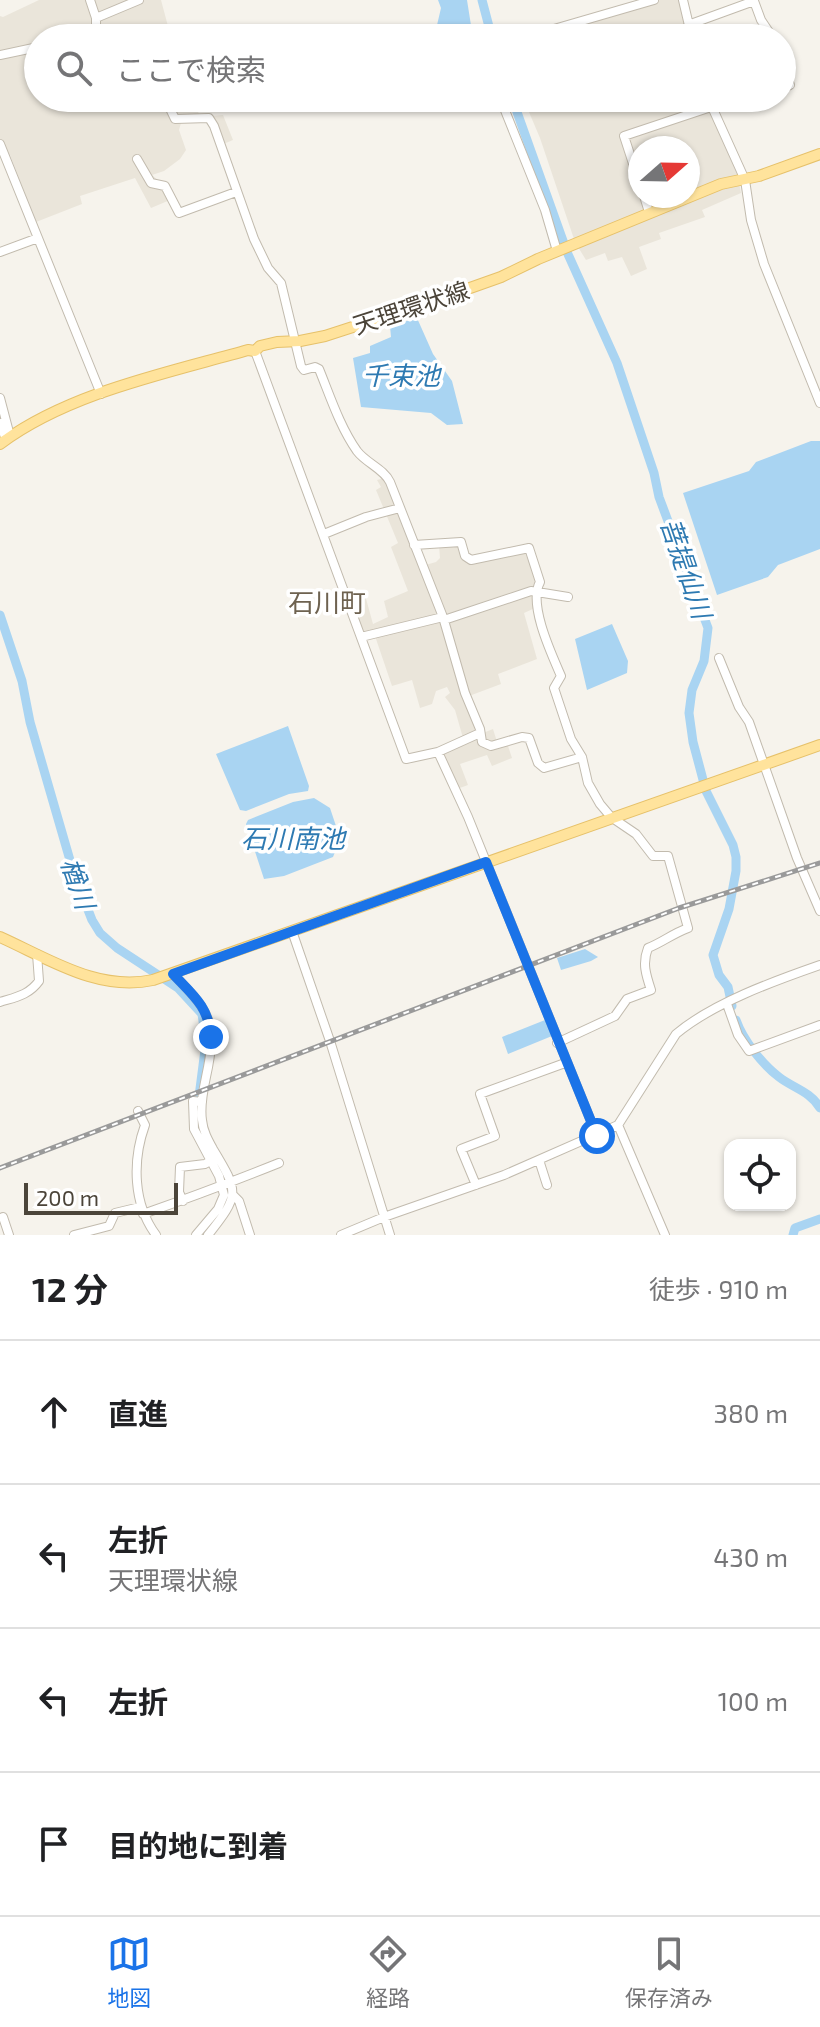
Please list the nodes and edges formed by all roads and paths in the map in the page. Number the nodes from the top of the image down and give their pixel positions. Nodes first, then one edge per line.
1 (90, 0) edge
2 (139, 0) edge
3 (654, 0) edge
4 (683, 0) edge
5 (96, 18) junction
6 (96, 24) edge
7 (571, 24) edge
8 (688, 24) edge
9 (691, 24) edge
10 (764, 24) edge
11 (24, 50) edge
12 (0, 55) edge
13 (172, 112) edge
14 (506, 112) edge
15 (687, 112) edge
16 (714, 112) edge
17 (0, 144) edge
18 (628, 148) edge
19 (820, 154) edge
20 (137, 159) dead end
21 (745, 180) junction
22 (236, 192) junction
23 (648, 208) edge
24 (649, 212) junction
25 (38, 238) junction
26 (558, 250) junction
27 (0, 252) edge
28 (294, 341) junction
29 (255, 351) junction
30 (101, 394) junction
31 (0, 398) edge
32 (820, 403) edge
33 (0, 423) edge
34 (5, 440) edge
35 (400, 508) junction
36 (324, 534) junction
37 (414, 545) junction
38 (535, 591) junction
39 (568, 597) dead end
40 (443, 619) junction
41 (361, 637) junction
42 (719, 658) dead end
43 (480, 733) junction
44 (820, 745) edge
45 (438, 752) junction
46 (582, 757) junction
47 (764, 764) junction
48 (611, 817) junction
49 (486, 862) junction
50 (820, 911) edge
51 (292, 931) junction
52 (0, 937) edge
53 (37, 954) junction
54 (820, 965) edge
55 (171, 975) junction
56 (0, 1002) edge
57 (727, 1004) junction
58 (820, 1025) edge
59 (557, 1043) junction
60 (565, 1063) junction
61 (138, 1111) dead end
62 (618, 1125) junction
63 (597, 1136) junction
64 (214, 1158) junction
65 (539, 1160) junction
66 (279, 1163) dead end
67 (227, 1182) junction
68 (476, 1185) junction
69 (547, 1185) dead end
70 (233, 1195) junction
71 (183, 1201) junction
72 (142, 1211) junction
73 (3, 1217) dead end
74 (384, 1217) junction
75 (97, 1232) edge
76 (9, 1235) edge
77 (74, 1235) edge
78 (156, 1235) edge
79 (196, 1235) edge
80 (208, 1235) edge
81 (250, 1235) edge
82 (341, 1235) edge
83 (390, 1235) edge
84 (665, 1235) edge

1 - 5 street
2 - 5 street
3 - 7 street
4 - 8 street
5 - 6 street
9 - 10 street
11 - 12 street
13 - 22 street
14 - 26 street
15 - 18 street
16 - 21 street
17 - 25 street
19 - 21 main road, 天理環状線
20 - 22 street
21 - 24 main road, 天理環状線
21 - 32 street
22 - 28 street
23 - 24 street
24 - 26 main road, 天理環状線
25 - 27 street
25 - 30 street
26 - 28 main road, 天理環状線
28 - 29 main road, 天理環状線
28 - 35 street
29 - 30 main road, 天理環状線
29 - 36 street
30 - 34 main road, 天理環状線
31 - 34 street
33 - 34 street
35 - 36 street
35 - 37 street
36 - 41 street
37 - 38 street
37 - 40 street
38 - 39 street
38 - 40 street
38 - 46 street
40 - 41 street
40 - 43 street
41 - 45 street
42 - 47 street
43 - 45 street
43 - 46 street
44 - 47 main road
45 - 49 street
46 - 48 street
47 - 48 main road
47 - 50 street
48 - 49 main road
48 - 59 street
49 - 51 main road
49 - 59 street
51 - 55 main road
51 - 74 street
52 - 53 main road
53 - 55 main road
53 - 56 street
54 - 57 street
55 - 64 street
57 - 58 street
57 - 62 street
59 - 60 street
60 - 63 street
60 - 68 street
61 - 72 street
62 - 63 street
62 - 84 street
63 - 65 street
64 - 67 street
64 - 71 street
65 - 68 street
65 - 69 street
66 - 67 street
67 - 70 street
67 - 71 street
67 - 79 street
68 - 74 street
70 - 80 street
70 - 81 street
71 - 72 street
72 - 75 street
72 - 78 street
73 - 76 street
74 - 82 street
74 - 83 street
75 - 77 street

